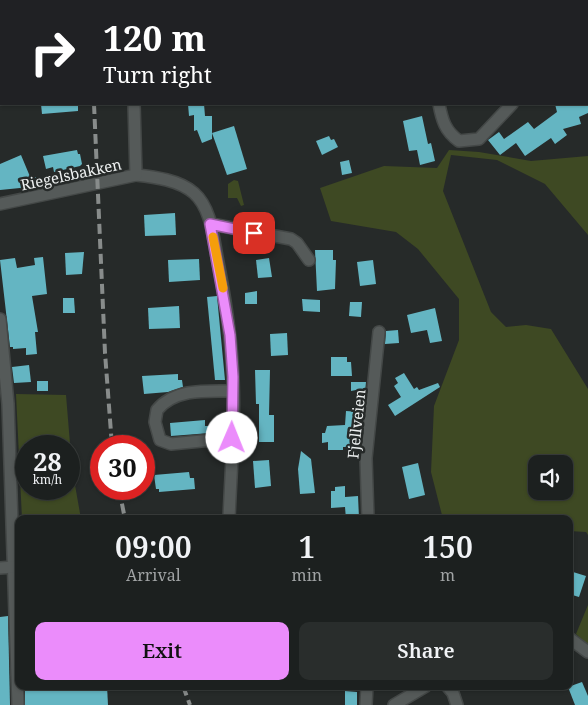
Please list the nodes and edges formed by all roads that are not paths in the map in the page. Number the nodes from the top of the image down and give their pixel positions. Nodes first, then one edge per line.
1 (134, 105) edge
2 (439, 105) edge
3 (511, 105) edge
4 (136, 175) junction
5 (0, 204) edge
6 (210, 224) junction
7 (309, 260) dead end
8 (0, 321) edge
9 (379, 332) dead end
10 (233, 391) junction
11 (232, 438) junction
12 (229, 515) edge
13 (368, 515) edge
14 (0, 568) edge
15 (15, 569) edge
16 (573, 641) edge
17 (588, 652) edge
18 (18, 690) edge
19 (367, 690) edge
20 (419, 690) edge
21 (450, 690) edge
22 (18, 705) edge
23 (366, 705) edge
24 (394, 705) edge
25 (457, 705) edge

1 - 4 street, Riegelsbakken
2 - 3 street
4 - 5 street, Riegelsbakken
4 - 6 street
6 - 7 street
6 - 10 street
8 - 15 street
9 - 13 street, Fjellveien
10 - 11 street
10 - 11 street
11 - 12 street
14 - 15 street
16 - 17 street
18 - 22 street
19 - 23 street
20 - 24 street
21 - 25 street

